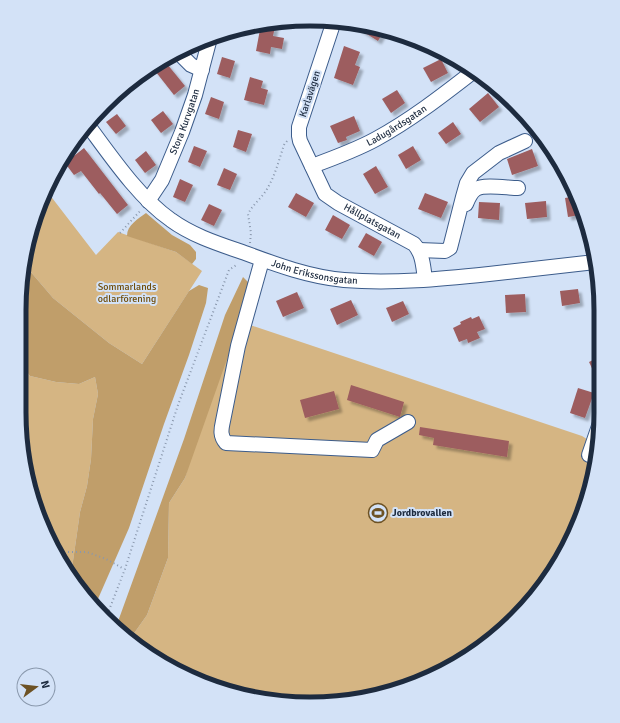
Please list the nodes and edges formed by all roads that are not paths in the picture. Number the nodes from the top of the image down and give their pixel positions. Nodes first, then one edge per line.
1 (332, 27) edge
2 (208, 45) edge
3 (182, 56) edge
4 (202, 70) junction
5 (469, 75) edge
6 (91, 129) edge
7 (526, 141) dead end
8 (312, 166) junction
9 (518, 188) dead end
10 (148, 200) junction
11 (457, 223) junction
12 (419, 250) junction
13 (262, 260) junction
14 (590, 262) edge
15 (425, 279) junction
16 (408, 422) dead end
17 (592, 446) edge
18 (589, 455) dead end

1 - 8 street, Karlavägen
2 - 4 street, Stora Kurvgatan
3 - 4 street
4 - 10 street, Stora Kurvgatan
5 - 8 street, Ladugårdsgatan
6 - 10 street, John Erikssonsgatan
7 - 11 street
8 - 12 street, Hållplatsgatan
9 - 11 street
10 - 13 street, John Erikssonsgatan
11 - 12 street
12 - 15 street
13 - 15 street, John Erikssonsgatan
13 - 16 street
14 - 15 street, John Erikssonsgatan
17 - 18 street

